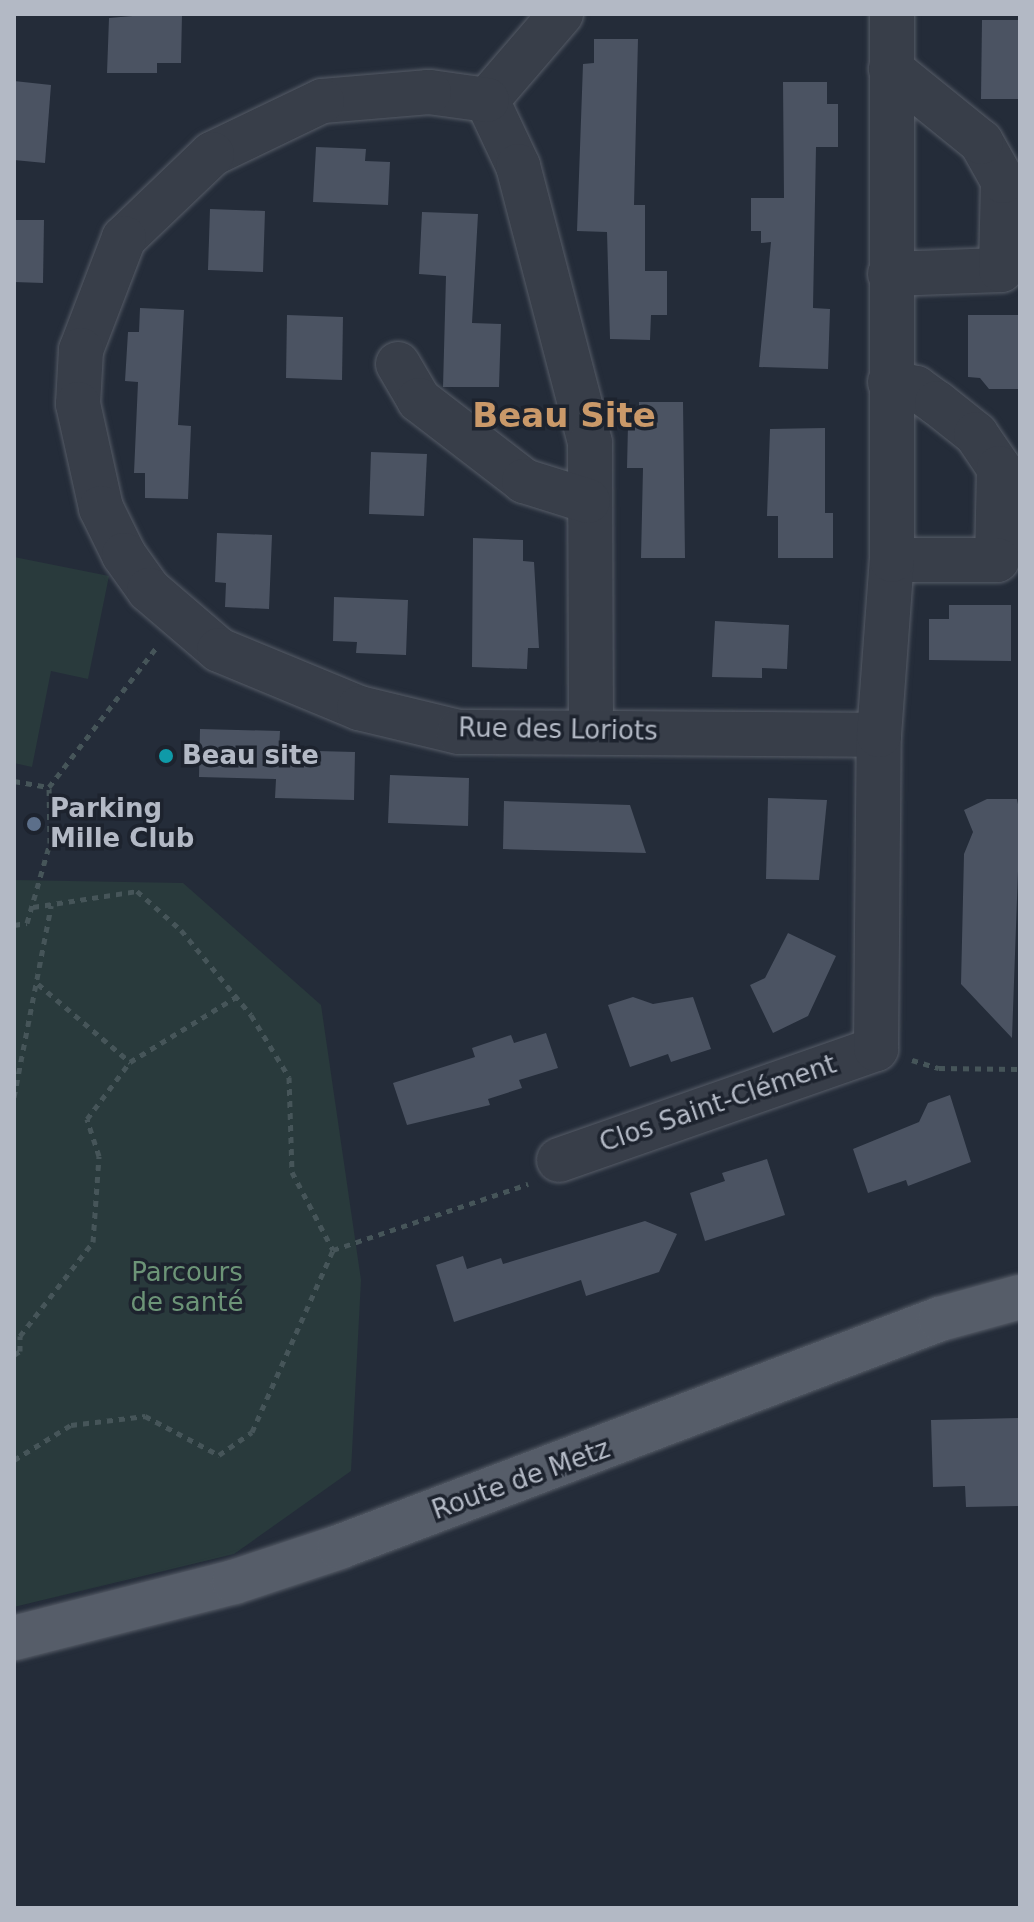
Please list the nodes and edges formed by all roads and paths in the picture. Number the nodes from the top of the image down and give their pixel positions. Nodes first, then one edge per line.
1 (561, 14) edge
2 (892, 14) edge
3 (891, 69) junction
4 (487, 100) junction
5 (890, 274) junction
6 (398, 364) dead end
7 (890, 382) junction
8 (588, 501) junction
9 (892, 560) junction
10 (180, 619) junction
11 (591, 731) junction
12 (879, 735) junction
13 (14, 781) edge
14 (49, 787) junction
15 (51, 906) junction
16 (33, 907) junction
17 (14, 925) edge
18 (38, 984) junction
19 (236, 997) junction
20 (876, 1049) junction
21 (130, 1062) junction
22 (1020, 1069) edge
23 (14, 1097) edge
24 (559, 1160) joint
25 (333, 1250) junction
26 (1020, 1297) edge
27 (14, 1355) edge
28 (14, 1460) edge
29 (14, 1638) edge

1 - 4 street
2 - 3 street
3 - 5 street
3 - 5 street
4 - 8 street
4 - 10 street, Rue des Loriots
5 - 7 street
6 - 8 street
7 - 9 street
7 - 9 street
8 - 11 street
9 - 12 street
10 - 11 street, Rue des Loriots
10 - 14 path
11 - 12 street, Rue des Loriots
12 - 20 street
13 - 14 path
14 - 16 path
15 - 16 path
15 - 18 path
15 - 19 path
16 - 17 path
18 - 21 path
18 - 23 path
19 - 21 path
19 - 25 path
20 - 22 path
20 - 24 street, Clos Saint-Clément
21 - 27 path
24 - 25 path
25 - 28 path
26 - 29 main road, Route de Metz

